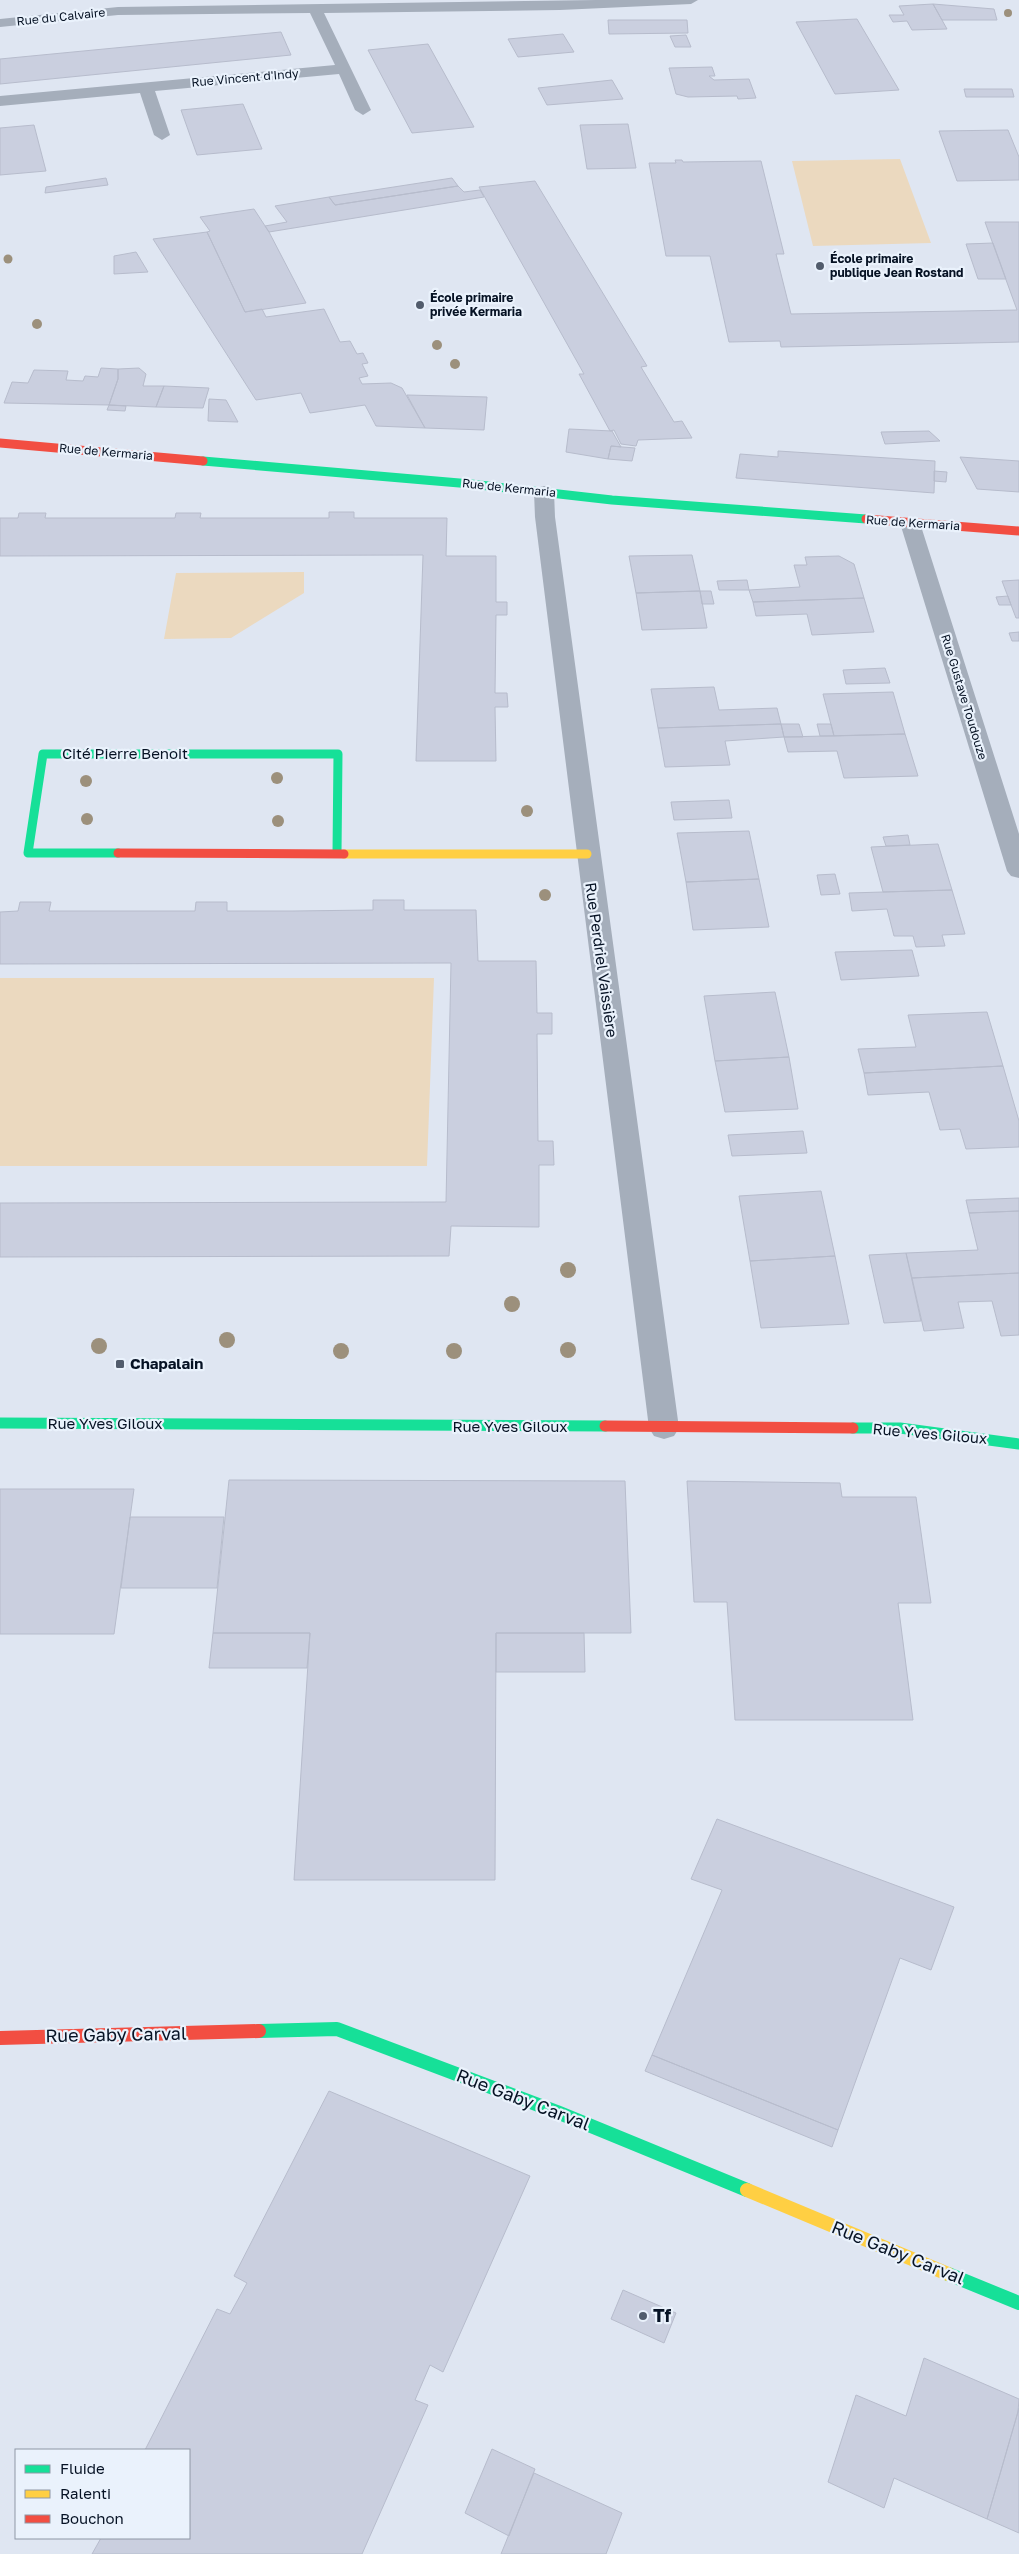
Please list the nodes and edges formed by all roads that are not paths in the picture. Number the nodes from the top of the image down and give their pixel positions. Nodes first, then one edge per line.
1 (691, 0) edge
2 (315, 9) junction
3 (0, 23) edge
4 (344, 69) junction
5 (146, 87) junction
6 (0, 101) edge
7 (363, 110) dead end
8 (162, 135) dead end
9 (0, 443) edge
10 (544, 492) junction
11 (910, 523) junction
12 (1019, 531) edge
13 (338, 853) junction
14 (587, 854) junction
15 (1019, 871) edge
16 (0, 1423) edge
17 (664, 1428) junction
18 (1019, 1444) edge
19 (0, 2038) edge
20 (1019, 2303) edge

1 - 2 street, Rue du Calvaire
2 - 3 street, Rue du Calvaire
2 - 4 street
4 - 5 street, Rue Vincent d'Indy
4 - 7 street
5 - 6 street, Rue Vincent d'Indy
5 - 8 street
9 - 10 street, Rue de Kermaria
10 - 11 street, Rue de Kermaria
10 - 14 street, Rue Perdriel Vaissière
11 - 12 street, Rue de Kermaria
11 - 15 street, Rue Gustave Toudouze
13 - 13 street, Cité Pierre Benoit
13 - 14 street, Cité Pierre Benoit
14 - 17 street, Rue Perdriel Vaissière
16 - 17 street, Rue Yves Giloux
17 - 18 street, Rue Yves Giloux
19 - 20 street, Rue Gaby Carval

